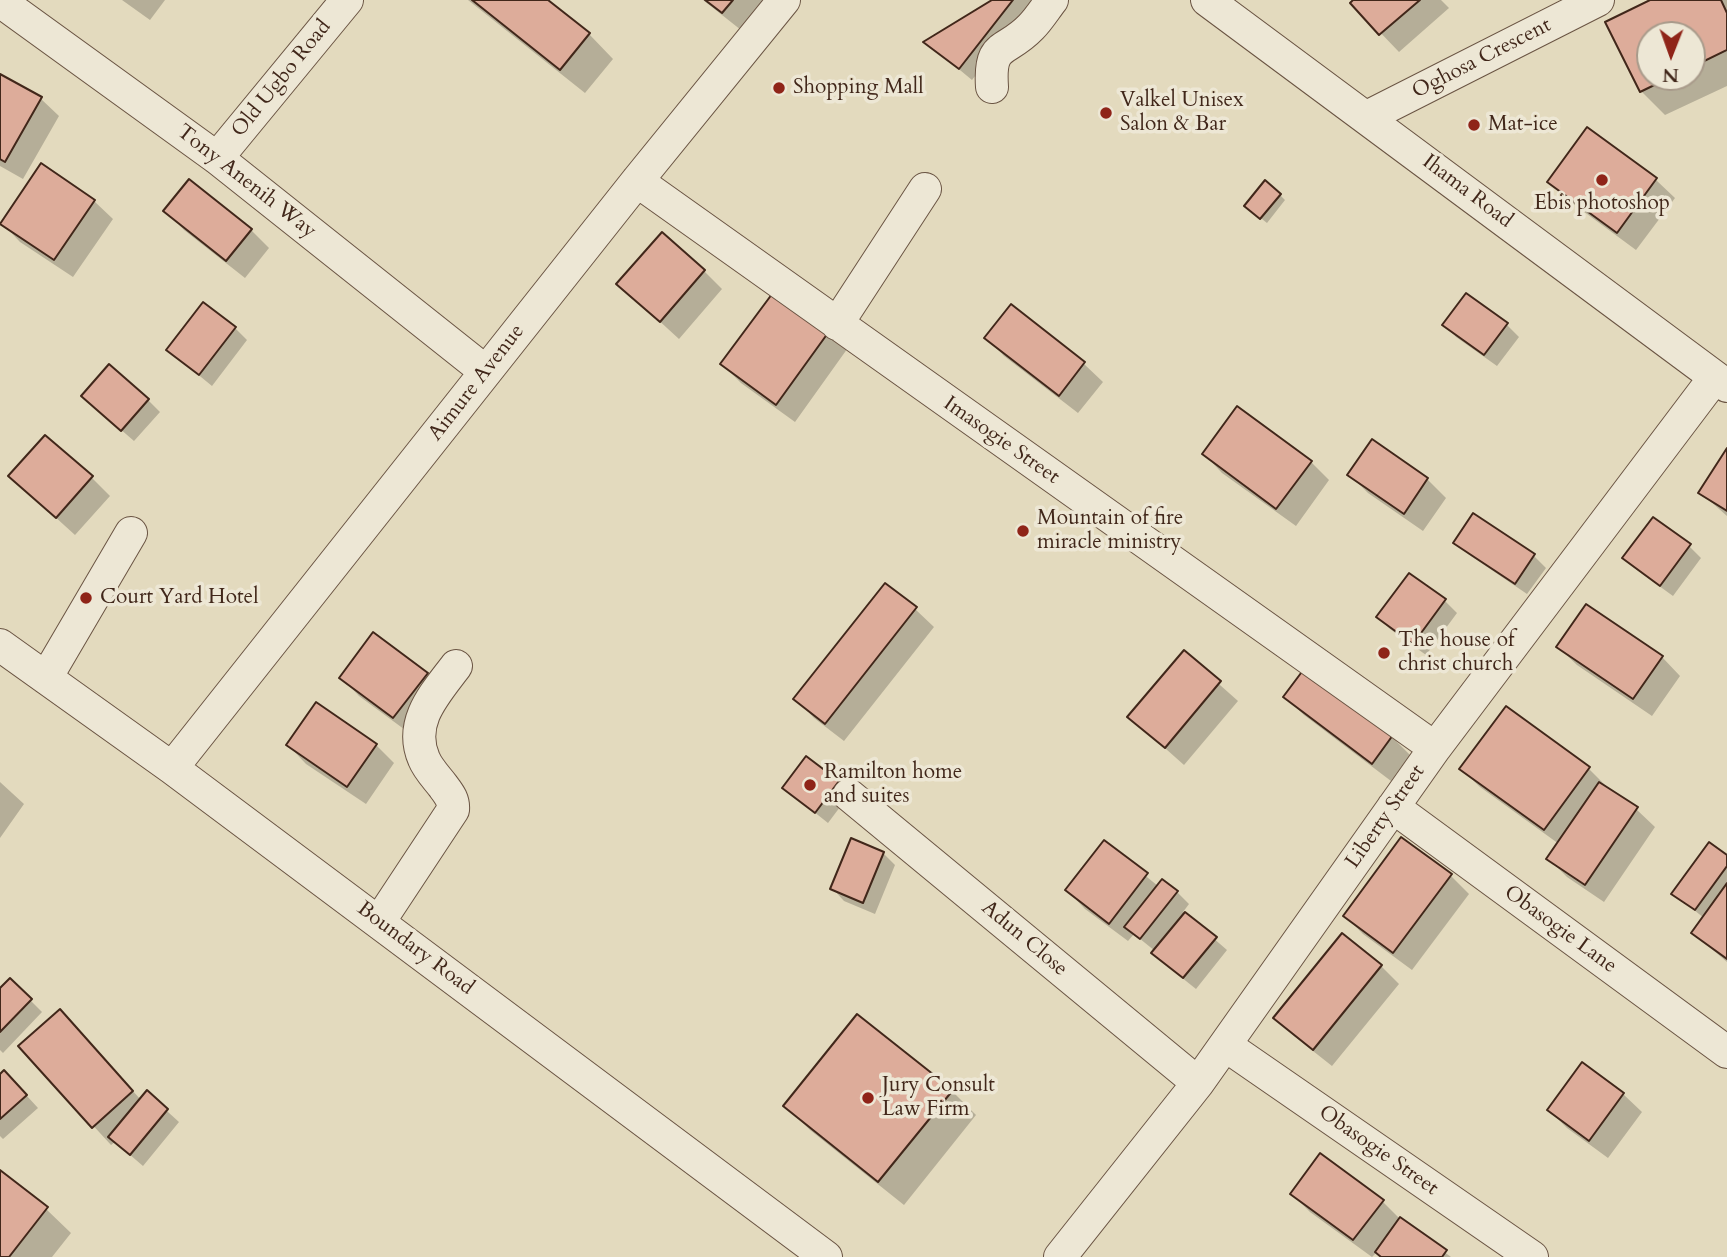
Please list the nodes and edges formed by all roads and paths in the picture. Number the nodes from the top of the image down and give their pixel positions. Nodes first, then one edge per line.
1 (347, 0) edge
2 (785, 0) edge
3 (1052, 0) edge
4 (1207, 0) edge
5 (1598, 0) edge
6 (0, 1) edge
7 (992, 87) dead end
8 (1367, 117) junction
9 (217, 158) junction
10 (637, 181) junction
11 (925, 189) dead end
12 (837, 324) junction
13 (485, 371) junction
14 (1721, 382) edge
15 (131, 533) dead end
16 (0, 645) edge
17 (456, 666) dead end
18 (46, 677) junction
19 (1435, 748) junction
20 (172, 768) junction
21 (849, 795) dead end
22 (1392, 807) junction
23 (379, 922) junction
24 (1225, 1045) junction
25 (1727, 1052) edge
26 (1198, 1083) junction
27 (826, 1257) edge
28 (1060, 1257) edge
29 (1532, 1257) edge

1 - 9 street, Old Ugbo Road
2 - 10 street, Aimure Avenue
3 - 7 street
4 - 8 street, Ihama Road
5 - 8 street, Oghosa Crescent
6 - 9 street, Tony Anenih Way
8 - 14 street, Ihama Road
9 - 13 street, Tony Anenih Way
10 - 12 street, Imasogie Street
10 - 13 street, Aimure Avenue
11 - 12 street
12 - 19 street, Imasogie Street
13 - 20 street, Aimure Avenue
14 - 19 street, Liberty Street
15 - 18 street
16 - 18 street, Boundary Road
17 - 23 street
18 - 20 street, Boundary Road
19 - 22 street, Liberty Street
20 - 23 street, Boundary Road
21 - 26 street, Adun Close
22 - 24 street, Liberty Street
22 - 25 street, Obasogie Lane
23 - 27 street, Boundary Road
24 - 26 street, Liberty Street
24 - 29 street, Obasogie Street
26 - 28 street, Liberty Street

